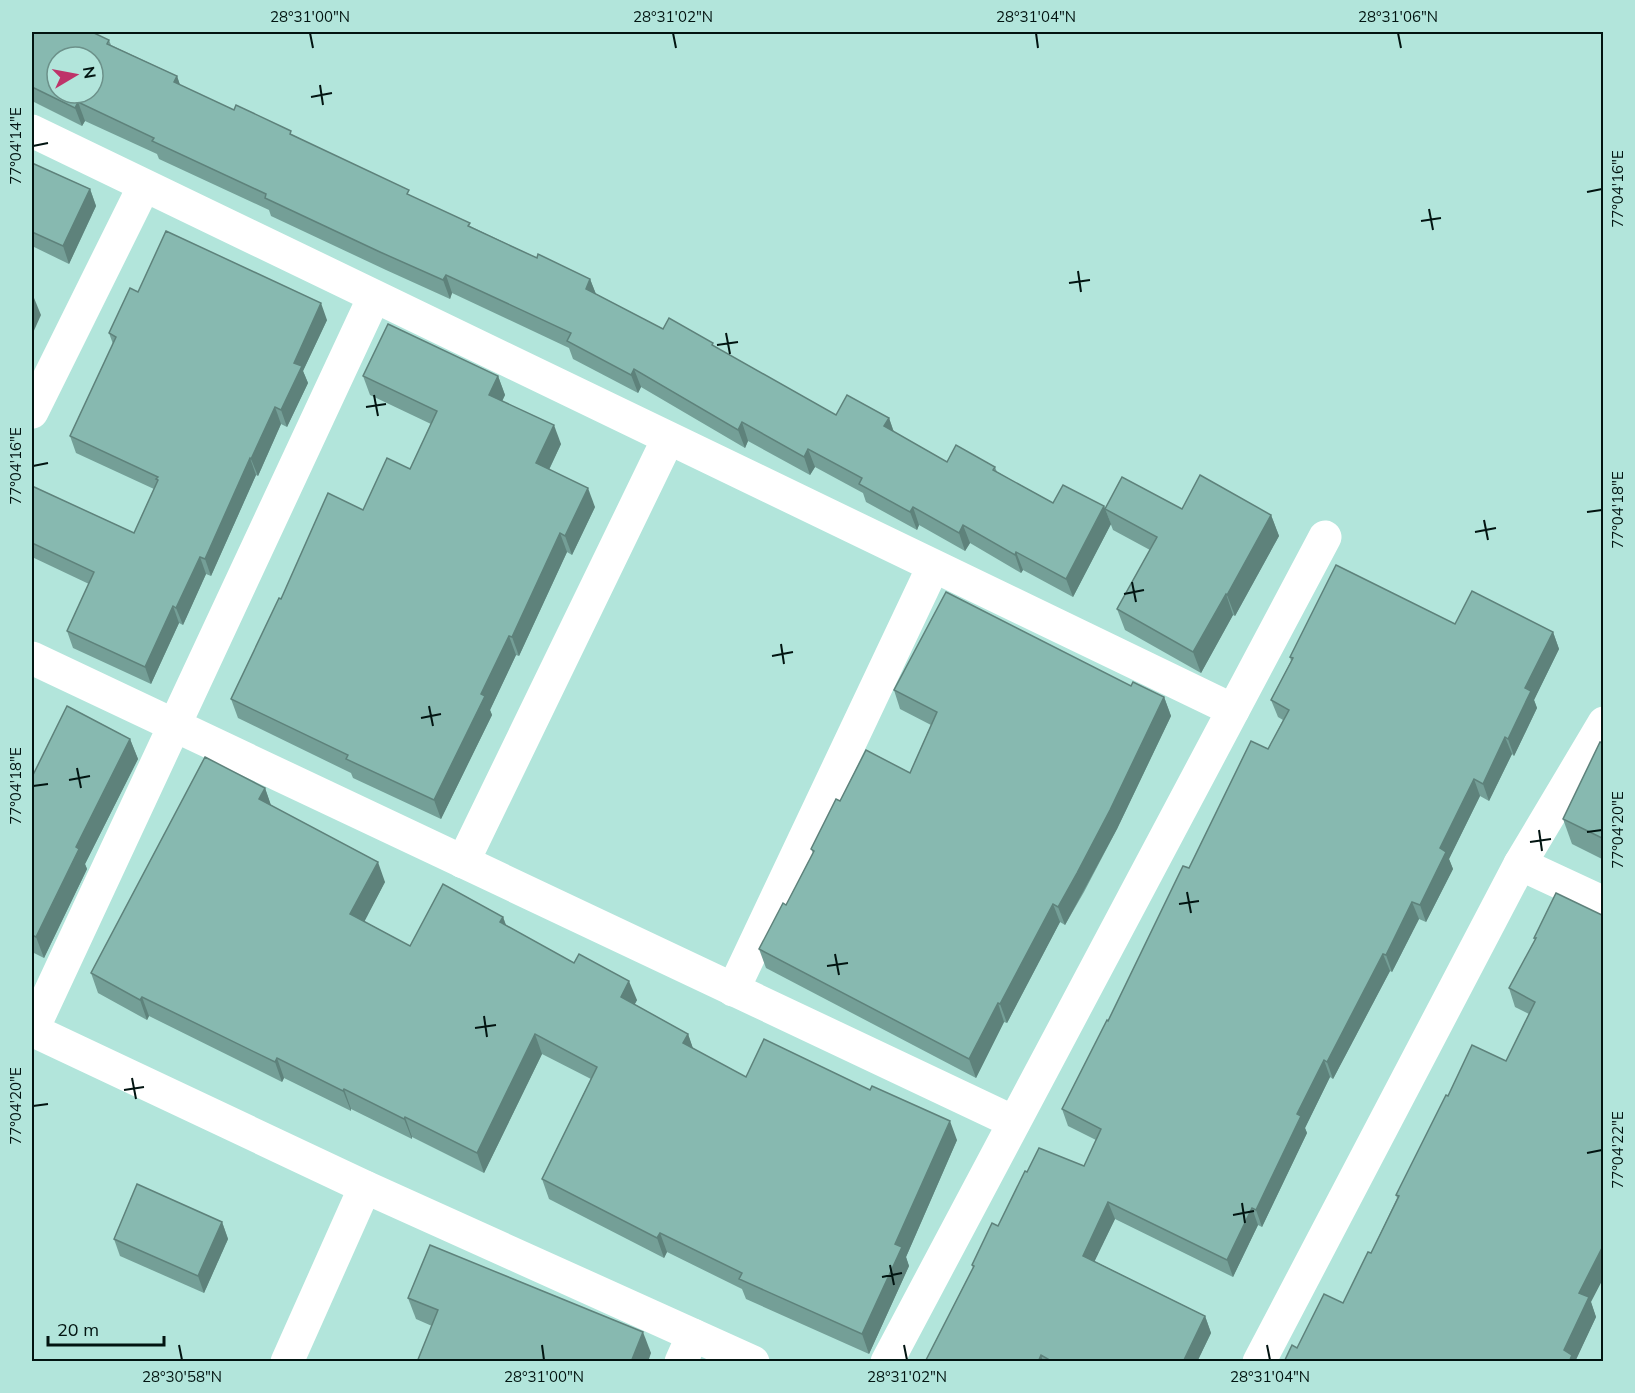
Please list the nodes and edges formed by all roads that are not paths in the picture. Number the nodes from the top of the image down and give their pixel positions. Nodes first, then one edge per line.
1 (32, 131) edge
2 (144, 186) junction
3 (374, 297) junction
4 (32, 412) edge
5 (668, 439) junction
6 (1325, 537) dead end
7 (933, 567) junction
8 (32, 658) edge
9 (1233, 710) junction
10 (1604, 723) edge
11 (174, 725) junction
12 (463, 862) junction
13 (1520, 864) junction
14 (1604, 903) edge
15 (733, 990) junction
16 (32, 1031) edge
17 (1014, 1122) junction
18 (365, 1187) junction
19 (687, 1348) edge
20 (287, 1362) edge
21 (753, 1362) edge
22 (887, 1362) edge
23 (1259, 1362) edge

1 - 2 street
2 - 3 street
2 - 4 street
3 - 5 street
3 - 11 street
5 - 7 street
5 - 12 street
6 - 9 street
7 - 9 street
7 - 15 street
8 - 11 street
9 - 17 street
10 - 13 street
11 - 12 street
11 - 16 street
12 - 15 street
13 - 14 street
13 - 23 street
15 - 17 street
16 - 18 street
17 - 22 street
18 - 19 street
18 - 20 street
19 - 21 street

